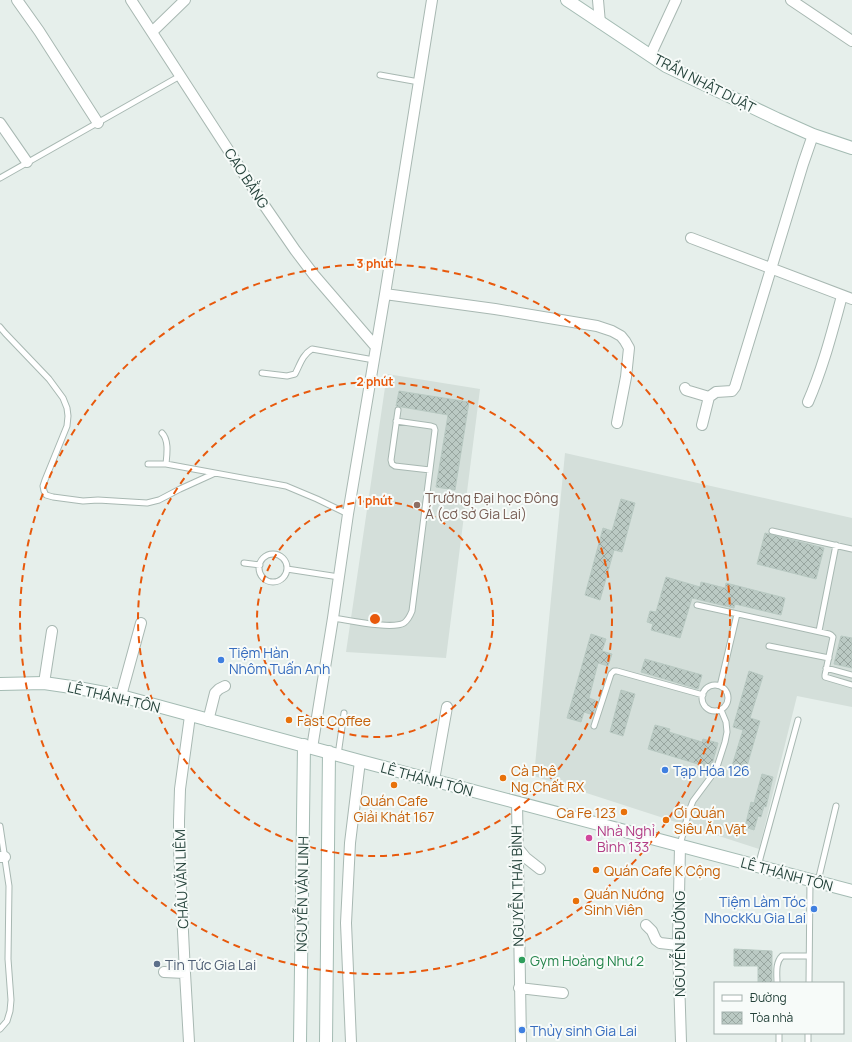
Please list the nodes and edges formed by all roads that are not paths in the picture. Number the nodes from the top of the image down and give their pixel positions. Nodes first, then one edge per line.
1 (17, 0) edge
2 (131, 0) edge
3 (185, 0) edge
4 (432, 0) edge
5 (567, 0) edge
6 (598, 0) edge
7 (676, 0) edge
8 (791, 0) edge
9 (600, 23) junction
10 (152, 32) junction
11 (852, 41) edge
12 (650, 56) junction
13 (380, 75) dead end
14 (180, 76) junction
15 (419, 82) junction
16 (98, 122) junction
17 (0, 123) edge
18 (813, 135) junction
19 (852, 148) edge
20 (27, 162) junction
21 (0, 178) edge
22 (692, 238) dead end
23 (771, 269) junction
24 (385, 294) junction
25 (842, 296) junction
26 (852, 299) edge
27 (0, 327) edge
28 (376, 347) junction
29 (374, 360) junction
30 (262, 373) dead end
31 (685, 388) dead end
32 (709, 397) junction
33 (808, 402) dead end
34 (398, 410) dead end
35 (396, 421) junction
36 (617, 423) dead end
37 (702, 425) dead end
38 (162, 432) dead end
39 (148, 464) dead end
40 (166, 464) junction
41 (430, 470) junction
42 (213, 474) junction
43 (348, 514) junction
44 (772, 531) dead end
45 (836, 545) junction
46 (852, 549) edge
47 (244, 563) dead end
48 (260, 565) junction
49 (287, 569) junction
50 (339, 577) junction
51 (697, 606) dead end
52 (737, 614) junction
53 (333, 618) junction
54 (141, 623) dead end
55 (52, 631) dead end
56 (819, 631) junction
57 (769, 646) dead end
58 (829, 658) junction
59 (826, 668) junction
60 (852, 675) edge
61 (44, 683) junction
62 (0, 684) edge
63 (852, 685) edge
64 (225, 686) dead end
65 (720, 686) junction
66 (703, 695) junction
67 (121, 696) junction
68 (447, 707) dead end
69 (721, 710) junction
70 (344, 713) dead end
71 (190, 716) junction
72 (208, 720) junction
73 (798, 720) dead end
74 (594, 726) dead end
75 (308, 746) junction
76 (333, 754) junction
77 (360, 761) junction
78 (434, 780) junction
79 (516, 802) junction
80 (836, 806) dead end
81 (0, 826) edge
82 (680, 846) junction
83 (517, 847) junction
84 (2, 857) edge
85 (758, 867) junction
86 (540, 869) dead end
87 (814, 881) junction
88 (852, 891) edge
89 (646, 925) dead end
90 (678, 945) junction
91 (809, 956) junction
92 (164, 972) dead end
93 (185, 973) junction
94 (777, 982) edge
95 (809, 982) edge
96 (519, 988) junction
97 (562, 993) dead end
98 (0, 1029) edge
99 (189, 1042) edge
100 (300, 1042) edge
101 (326, 1042) edge
102 (351, 1042) edge
103 (520, 1042) edge
104 (681, 1042) edge

1 - 16 street
2 - 10 street, CAO BẰNG
3 - 10 street
4 - 15 street
5 - 9 street, TRẦN NHẬT DUẬT
6 - 9 street
7 - 12 street
8 - 11 street
9 - 12 street, TRẦN NHẬT DUẬT
10 - 14 street, CAO BẰNG
12 - 18 street, TRẦN NHẬT DUẬT
13 - 15 lane
14 - 16 lane
14 - 28 street, CAO BẰNG
15 - 24 street
16 - 20 lane
17 - 20 street
18 - 19 street, TRẦN NHẬT DUẬT
18 - 23 street
20 - 21 lane
22 - 23 street
23 - 25 street
23 - 32 street
24 - 28 street
24 - 36 street
25 - 26 street
25 - 33 street
27 - 42 lane
28 - 29 street
29 - 30 lane
29 - 43 street
31 - 32 street
32 - 37 street
34 - 35 lane
35 - 41 lane
35 - 41 lane
38 - 40 lane
39 - 40 lane
40 - 42 lane
41 - 53 lane
42 - 43 lane
43 - 50 street
44 - 45 lane
45 - 46 lane
45 - 56 lane
47 - 48 lane
48 - 49 lane
48 - 49 lane
49 - 50 lane
50 - 53 street
51 - 52 lane
52 - 56 lane
52 - 65 lane
53 - 75 street
54 - 67 street
55 - 61 street
56 - 58 lane
57 - 58 lane
58 - 59 lane
59 - 60 lane
59 - 63 lane
61 - 62 street, LÊ THÁNH TÔN
61 - 67 street, LÊ THÁNH TÔN
64 - 72 street
65 - 66 lane
65 - 69 lane
66 - 69 lane
66 - 74 lane
67 - 71 street, LÊ THÁNH TÔN
68 - 78 street
69 - 82 lane
70 - 76 lane
71 - 72 street, LÊ THÁNH TÔN
71 - 93 street, CHÂU VĂN LIÊM
72 - 75 street, LÊ THÁNH TÔN
73 - 85 lane
75 - 76 street, LÊ THÁNH TÔN
75 - 100 street, NGUYỄN VĂN LINH
76 - 77 street, LÊ THÁNH TÔN
76 - 101 street, NGUYỄN VĂN LINH
77 - 78 street, LÊ THÁNH TÔN
77 - 102 street
78 - 79 street, LÊ THÁNH TÔN
79 - 82 street, LÊ THÁNH TÔN
79 - 83 street, NGUYỄN THÁI BÌNH
80 - 87 lane
81 - 84 lane
82 - 85 street, LÊ THÁNH TÔN
82 - 90 street, NGUYỄN ĐƯỜNG
83 - 86 street
83 - 96 street, NGUYỄN THÁI BÌNH
84 - 98 lane
85 - 87 street, LÊ THÁNH TÔN
87 - 88 street, LÊ THÁNH TÔN
87 - 91 lane
89 - 90 street
90 - 104 street, NGUYỄN ĐƯỜNG
91 - 94 lane
91 - 95 lane
92 - 93 street
93 - 99 street, CHÂU VĂN LIÊM
96 - 97 street
96 - 103 street, NGUYỄN THÁI BÌNH

